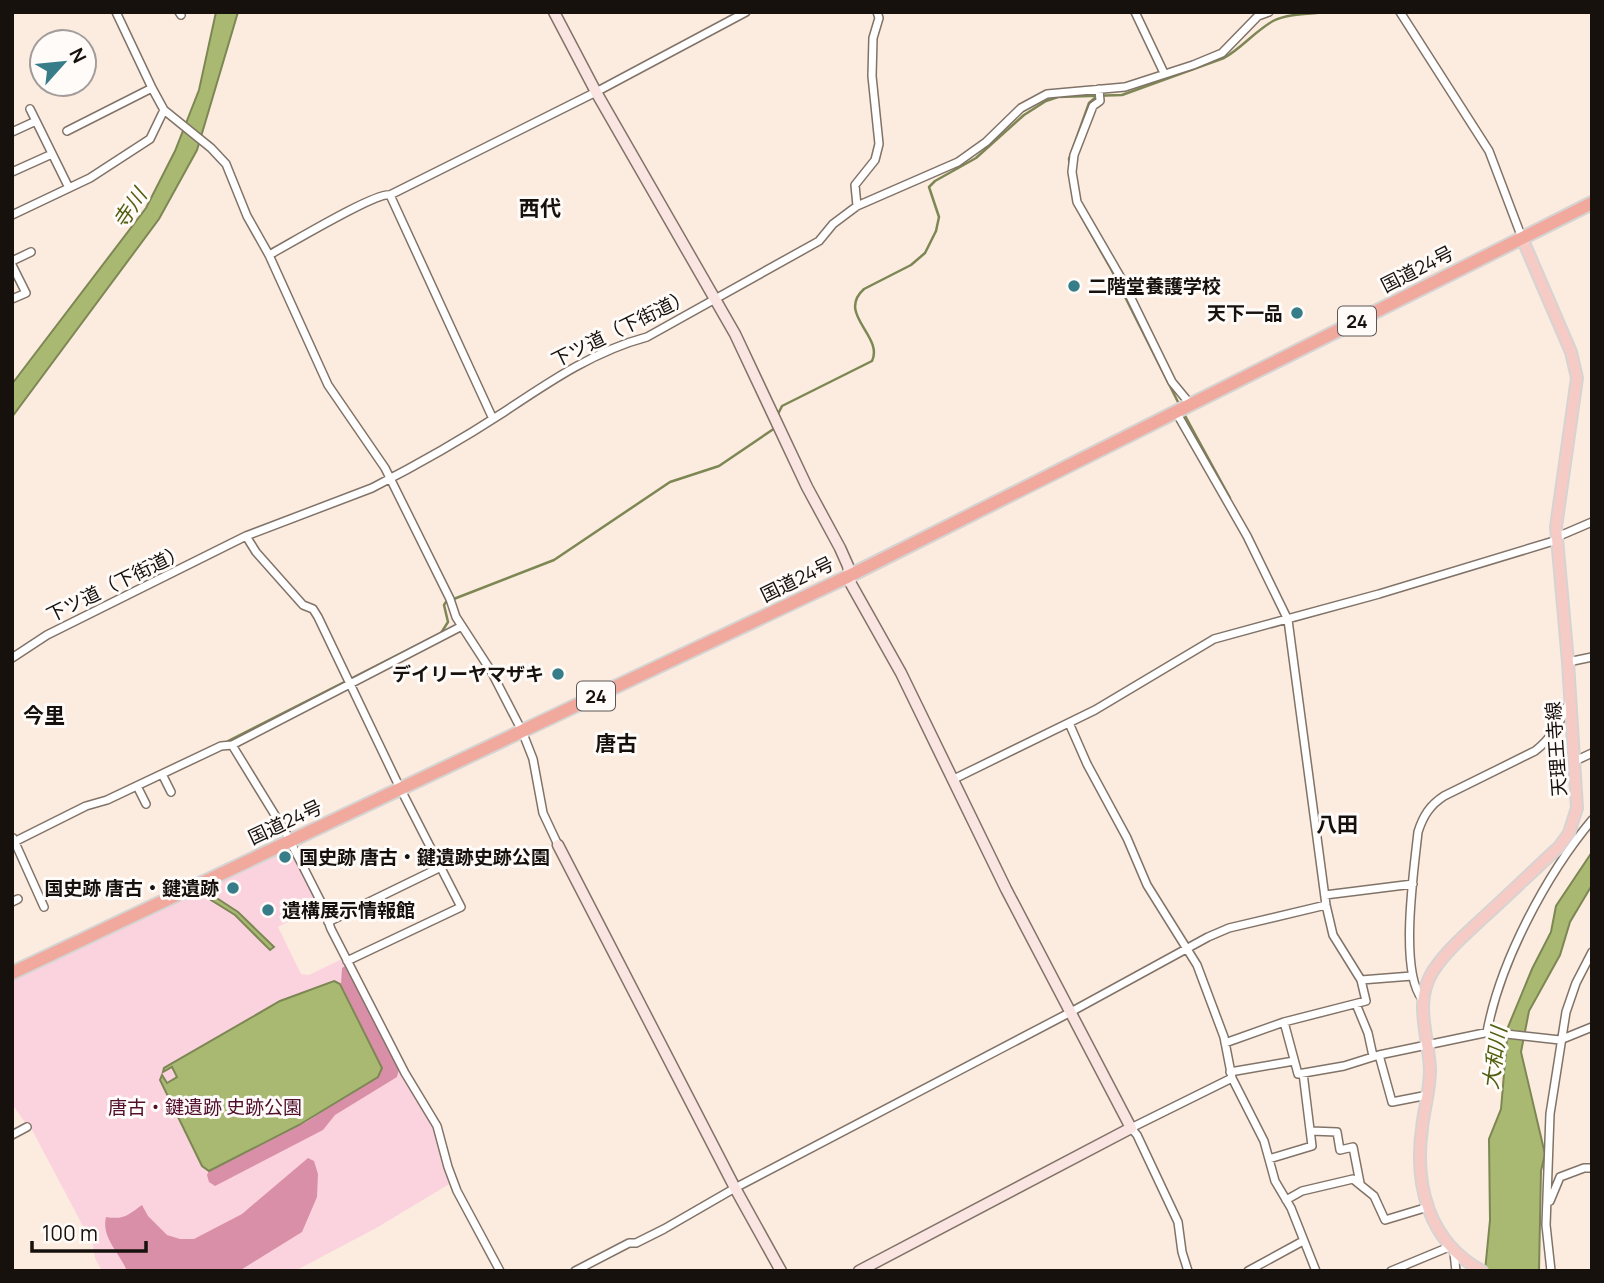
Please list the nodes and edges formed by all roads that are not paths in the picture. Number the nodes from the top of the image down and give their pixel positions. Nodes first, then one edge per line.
1 (116, 12) edge
2 (554, 12) edge
3 (746, 12) edge
4 (877, 12) edge
5 (1135, 12) edge
6 (1269, 12) edge
7 (1400, 12) edge
8 (1164, 73) junction
9 (152, 88) junction
10 (1099, 89) junction
11 (596, 92) junction
12 (30, 109) dead end
13 (164, 110) junction
14 (36, 121) junction
15 (67, 131) dead end
16 (12, 132) edge
17 (52, 154) junction
18 (12, 172) edge
19 (69, 188) junction
20 (390, 195) junction
21 (1592, 204) edge
22 (857, 206) junction
23 (12, 215) edge
24 (1522, 238) junction
25 (31, 252) dead end
26 (269, 255) junction
27 (12, 263) edge
28 (716, 298) junction
29 (12, 299) edge
30 (1191, 405) junction
31 (1176, 412) junction
32 (493, 419) junction
33 (391, 478) junction
34 (1592, 522) edge
35 (246, 536) junction
36 (1557, 538) junction
37 (849, 576) junction
38 (1288, 620) junction
39 (461, 626) junction
40 (1592, 657) edge
41 (12, 658) edge
42 (1568, 662) junction
43 (348, 679) junction
44 (1571, 699) junction
45 (1069, 723) junction
46 (522, 731) junction
47 (232, 745) junction
48 (1592, 753) edge
49 (1575, 761) junction
50 (162, 774) junction
51 (954, 779) junction
52 (137, 786) junction
53 (401, 789) junction
54 (171, 792) dead end
55 (146, 804) dead end
56 (1592, 820) edge
57 (13, 840) edge
58 (290, 840) junction
59 (558, 845) joint
60 (441, 867) junction
61 (1413, 884) junction
62 (1325, 895) junction
63 (1326, 905) junction
64 (44, 907) dead end
65 (328, 922) junction
66 (1188, 948) junction
67 (1592, 952) edge
68 (347, 961) junction
69 (12, 974) edge
70 (1412, 976) junction
71 (1361, 981) junction
72 (1422, 999) junction
73 (1356, 1003) junction
74 (1069, 1013) junction
75 (1284, 1022) junction
76 (1592, 1027) edge
77 (1488, 1032) junction
78 (1558, 1040) junction
79 (1225, 1043) junction
80 (1427, 1044) junction
81 (1376, 1055) junction
82 (1294, 1060) junction
83 (1303, 1073) junction
84 (1231, 1075) junction
85 (1427, 1096) junction
86 (27, 1128) dead end
87 (1131, 1128) junction
88 (1311, 1131) junction
89 (12, 1135) edge
90 (1269, 1159) junction
91 (1592, 1168) edge
92 (1360, 1183) junction
93 (735, 1188) junction
94 (1286, 1200) junction
95 (1428, 1207) junction
96 (1547, 1208) junction
97 (1303, 1241) junction
98 (1452, 1250) junction
99 (1263, 1263) junction
100 (500, 1271) edge
101 (575, 1271) edge
102 (781, 1271) edge
103 (859, 1271) edge
104 (1188, 1271) edge
105 (1248, 1271) edge
106 (1267, 1271) edge
107 (1316, 1271) edge
108 (1391, 1271) edge
109 (1456, 1271) edge
110 (1482, 1271) edge
111 (1551, 1271) edge

1 - 9 street
2 - 11 street
3 - 11 street
4 - 22 street
5 - 8 street
6 - 8 street, 下ツ道（下街道）
7 - 24 street
8 - 10 street, 下ツ道（下街道）
9 - 13 street
9 - 15 street
10 - 22 street, 下ツ道（下街道）
10 - 30 street
11 - 20 street
11 - 28 street
12 - 14 street
13 - 19 street
13 - 26 street
14 - 16 street
14 - 17 street
17 - 18 street
17 - 19 street
19 - 23 street
20 - 26 street
20 - 32 street
21 - 24 highway, 国道24号 / 24
22 - 28 street, 下ツ道（下街道）
24 - 30 highway, 国道24号 / 24
24 - 36 main road, 天理王寺線
25 - 27 street
26 - 33 street
27 - 29 street
28 - 32 street, 下ツ道（下街道）
28 - 37 street
30 - 31 highway, 国道24号 / 24
31 - 37 highway, 国道24号 / 24
31 - 38 street
32 - 33 street, 下ツ道（下街道）
33 - 35 street, 下ツ道（下街道）
33 - 39 street
34 - 36 street
35 - 41 street, 下ツ道（下街道）
35 - 43 street
36 - 38 street
36 - 42 main road, 天理王寺線
37 - 46 highway, 国道24号 / 24
37 - 51 street
38 - 45 street
38 - 62 street
39 - 43 street
39 - 46 street
40 - 42 street
42 - 44 main road, 天理王寺線
43 - 47 street
43 - 53 street
44 - 49 main road, 天理王寺線
44 - 61 street
45 - 51 street
45 - 66 street
46 - 53 highway, 国道24号 / 24
46 - 59 street
47 - 50 street
47 - 58 street
48 - 49 street
49 - 72 main road, 天理王寺線
50 - 52 street
50 - 54 street
51 - 74 street
52 - 55 street
52 - 57 street
53 - 58 highway, 国道24号 / 24
53 - 60 street
56 - 77 street
57 - 64 street
58 - 65 street
58 - 69 highway, 国道24号 / 24
59 - 93 street
60 - 65 street
60 - 68 street
61 - 62 street
61 - 70 street
62 - 63 street
63 - 66 street
63 - 71 street
65 - 68 street
66 - 74 street
66 - 79 street
67 - 78 street
68 - 100 street
70 - 71 street
70 - 72 street
71 - 73 street
72 - 80 main road
73 - 75 street
73 - 81 street
74 - 87 street
74 - 93 street
75 - 79 street
75 - 82 street
76 - 78 street
77 - 78 street
77 - 80 street
78 - 96 street
79 - 84 street
80 - 81 street
80 - 85 main road
81 - 83 street
81 - 85 street
82 - 83 street
82 - 84 street
83 - 88 street
84 - 87 street
84 - 90 street
85 - 95 main road
86 - 89 street
87 - 103 street
87 - 104 street
88 - 90 street
88 - 92 street
90 - 94 street
91 - 96 street
92 - 94 street
92 - 95 street
93 - 101 street
93 - 102 street
94 - 97 street
95 - 98 main road
96 - 111 street
97 - 99 street
97 - 107 street
98 - 108 street
98 - 109 street
98 - 110 main road
99 - 105 street
99 - 106 street

